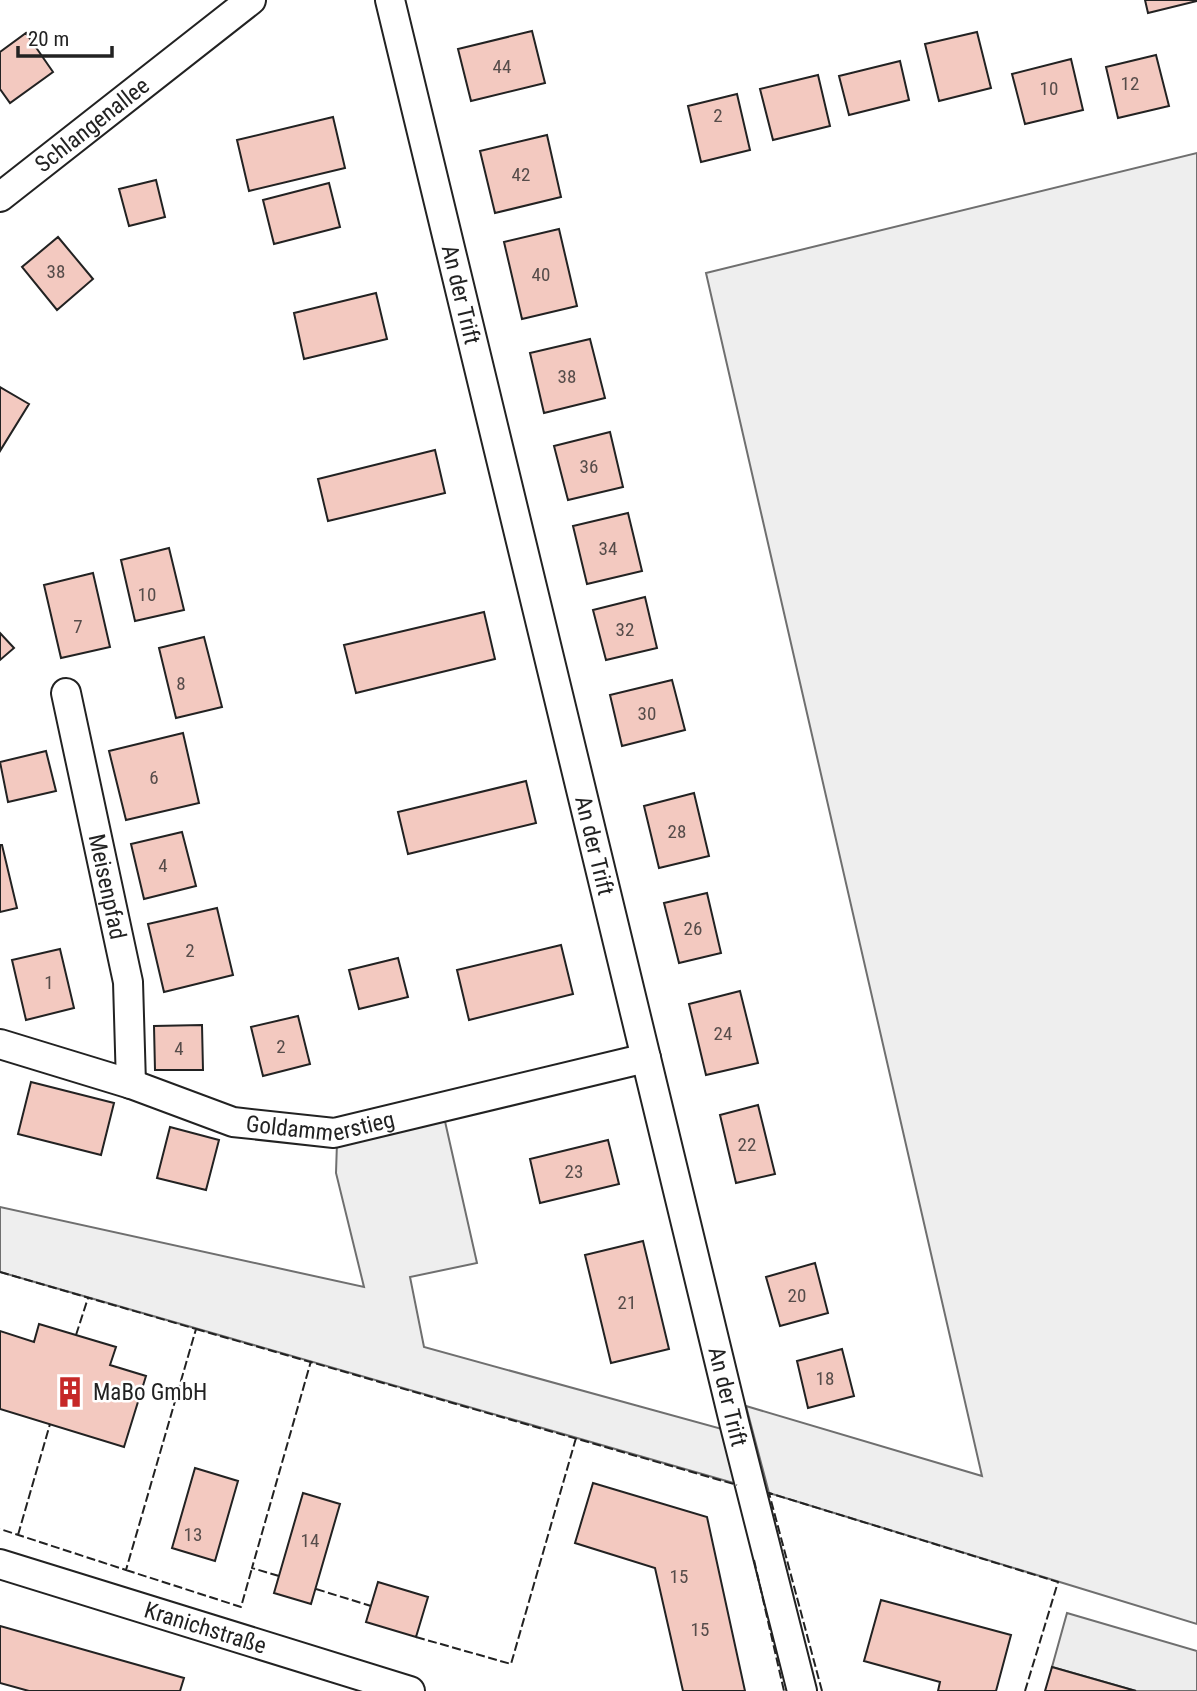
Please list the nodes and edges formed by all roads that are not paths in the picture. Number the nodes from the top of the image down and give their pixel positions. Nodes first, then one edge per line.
1 (251, 0) edge
2 (390, 0) edge
3 (0, 197) edge
4 (66, 693) dead end
5 (0, 1044) edge
6 (646, 1058) junction
7 (131, 1084) junction
8 (0, 1564) edge
9 (410, 1691) edge
10 (802, 1691) edge

1 - 3 street, Schlangenallee
2 - 6 street, An der Trift
4 - 7 street, Meisenpfad
5 - 7 street, Goldammerstieg
6 - 7 street, Goldammerstieg
6 - 10 street, An der Trift
8 - 9 street, Kranichstraße

